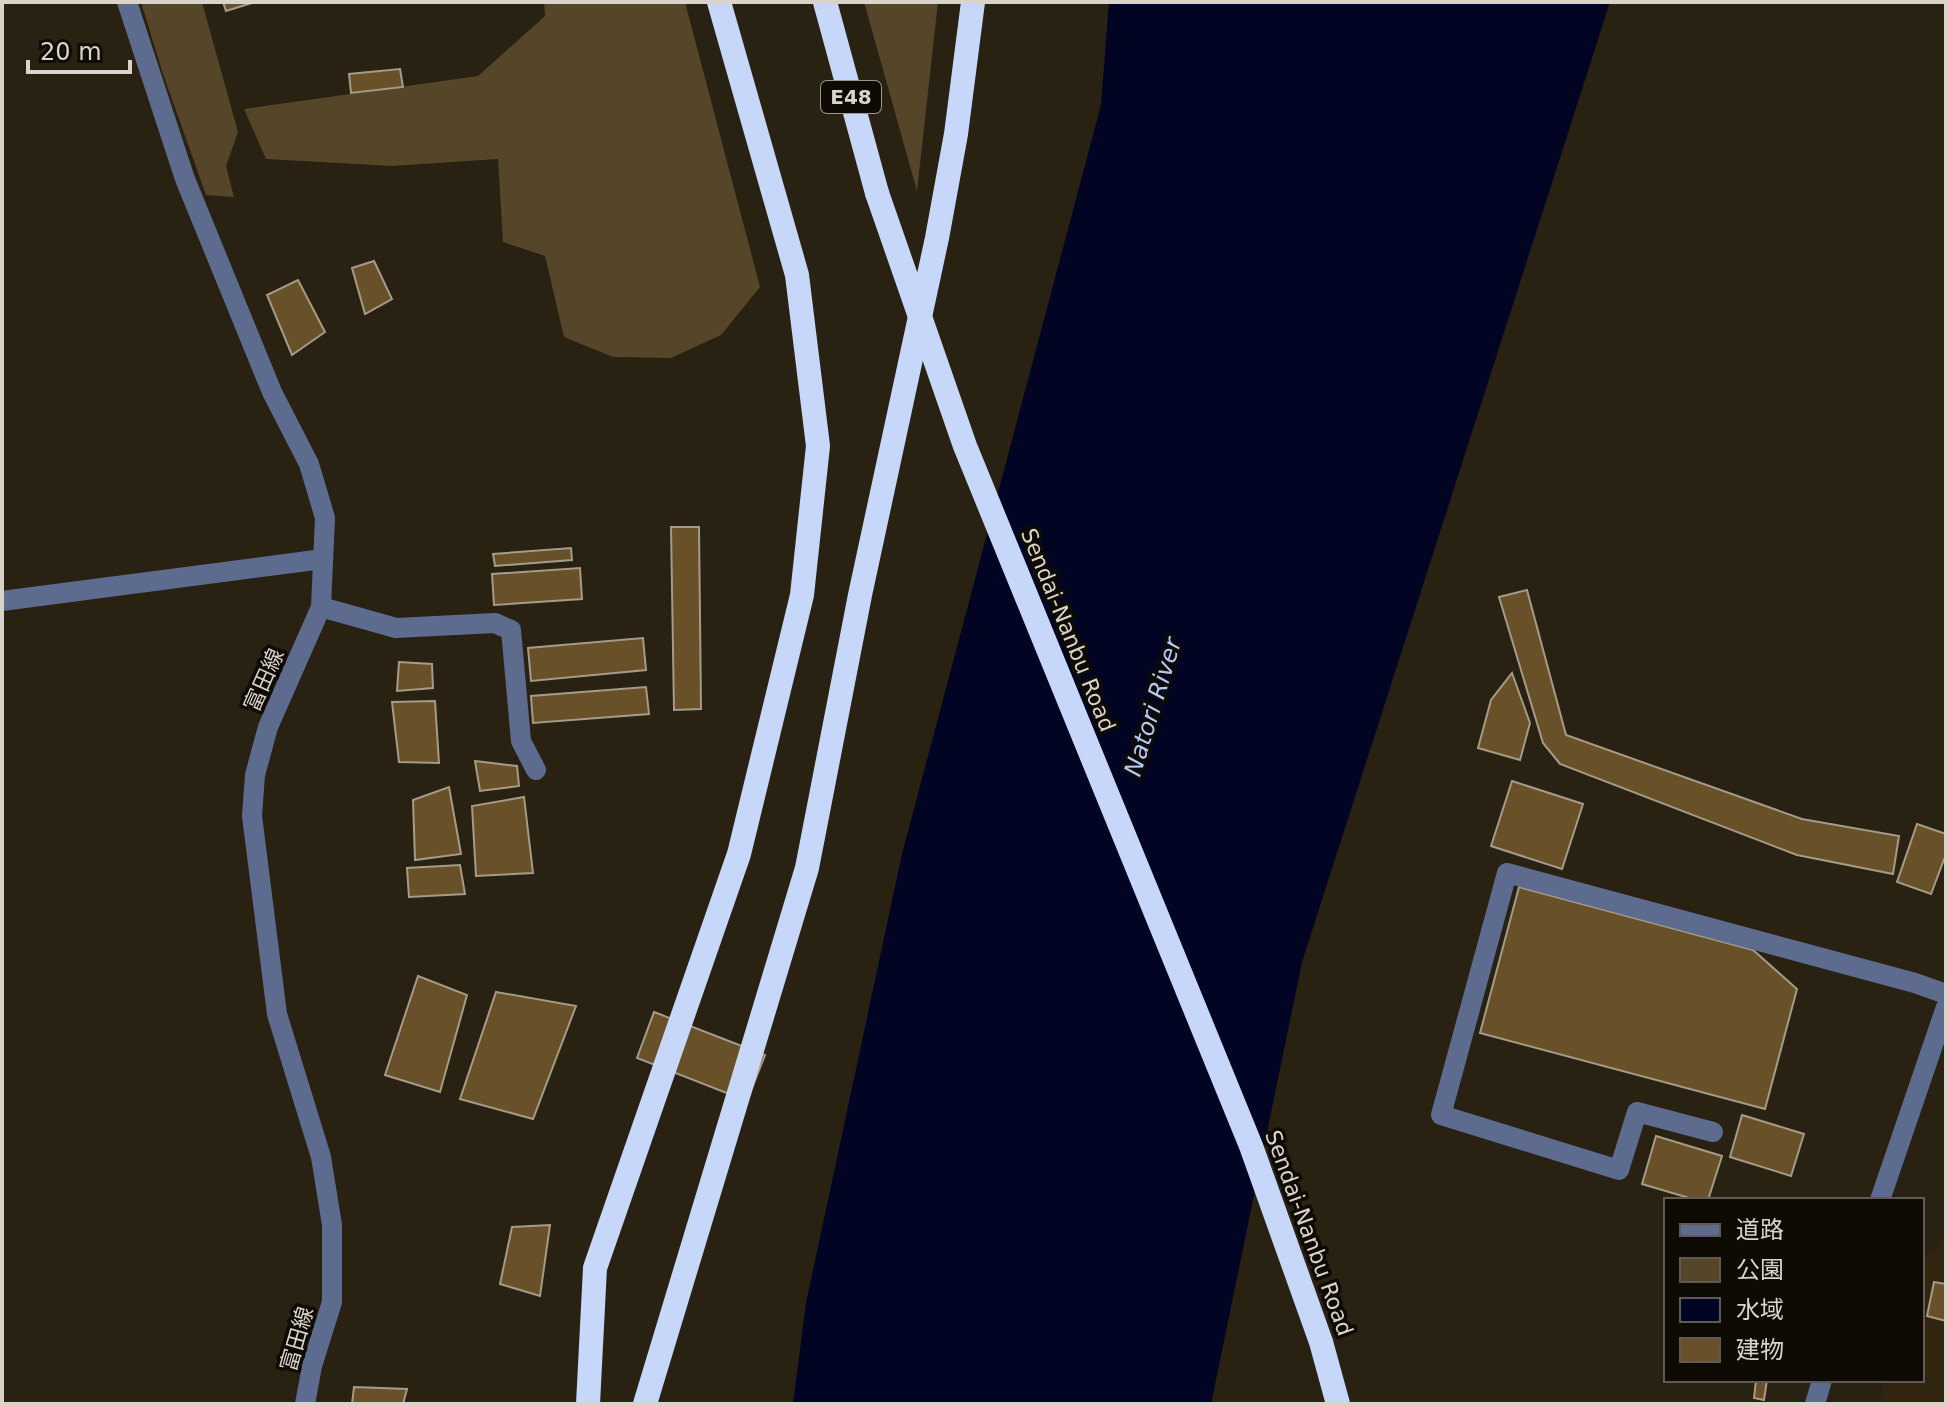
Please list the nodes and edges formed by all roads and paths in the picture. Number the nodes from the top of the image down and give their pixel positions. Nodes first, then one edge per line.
1 (127, 2) edge
2 (719, 2) edge
3 (825, 2) edge
4 (973, 2) edge
5 (323, 559) junction
6 (2, 601) edge
7 (321, 607) junction
8 (536, 770) dead end
9 (1946, 994) edge
10 (1946, 1007) edge
11 (1713, 1132) dead end
12 (1881, 1198) edge
13 (1821, 1382) edge
14 (305, 1404) edge
15 (588, 1404) edge
16 (645, 1404) edge
17 (1338, 1404) edge
18 (1815, 1404) edge

1 - 5 street, 富田線
2 - 15 highway
3 - 17 highway, Sendai-Nanbu Road / E48, bridge
4 - 16 highway
5 - 6 street
5 - 7 street, 富田線
7 - 8 street
7 - 14 street, 富田線
9 - 11 street
10 - 12 street
13 - 18 street

